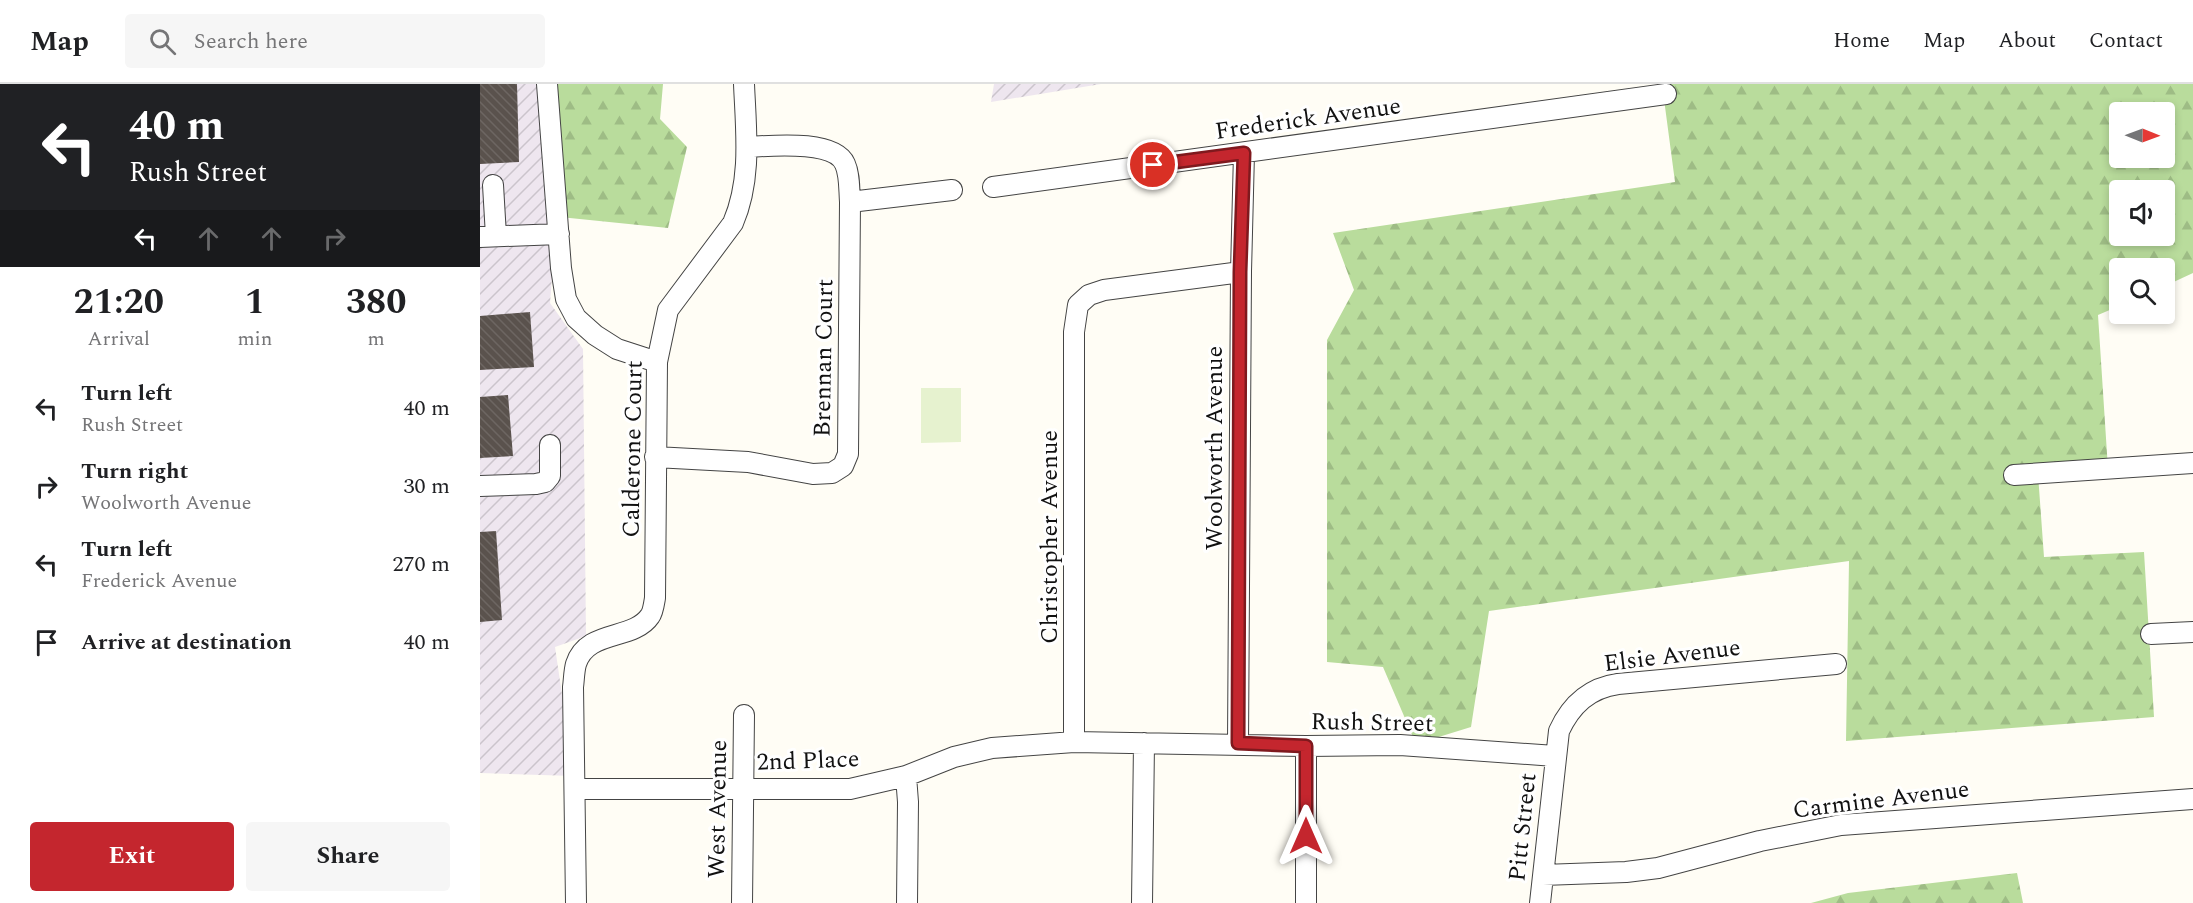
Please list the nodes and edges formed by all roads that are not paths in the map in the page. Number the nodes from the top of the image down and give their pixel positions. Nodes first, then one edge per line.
1 (547, 84) edge
2 (744, 84) edge
3 (1666, 94) dead end
4 (747, 147) junction
5 (1244, 153) junction
6 (493, 184) dead end
7 (993, 187) dead end
8 (952, 190) dead end
9 (850, 202) junction
10 (559, 234) junction
11 (488, 237) edge
12 (1240, 272) junction
13 (657, 362) junction
14 (550, 445) dead end
15 (655, 457) junction
16 (2193, 463) edge
17 (2014, 476) dead end
18 (480, 486) edge
19 (2193, 632) edge
20 (2151, 634) dead end
21 (1836, 664) dead end
22 (744, 715) dead end
23 (1074, 742) junction
24 (1189, 742) joint
25 (1144, 743) junction
26 (1238, 743) junction
27 (1306, 746) junction
28 (1555, 756) junction
29 (906, 776) junction
30 (743, 788) junction
31 (576, 789) junction
32 (2193, 799) edge
33 (1543, 875) junction
34 (576, 903) edge
35 (742, 903) edge
36 (907, 903) edge
37 (1142, 903) edge
38 (1306, 903) edge
39 (1540, 903) edge

1 - 10 street
2 - 4 street, Calderone Court
3 - 5 street, Frederick Avenue
4 - 9 street, Brennan Court
4 - 13 street, Calderone Court
5 - 7 street, Frederick Avenue
5 - 12 street, Woolworth Avenue
6 - 11 street
8 - 9 street
9 - 15 street, Brennan Court
10 - 11 street
10 - 13 street
12 - 23 street, Christopher Avenue
12 - 26 street, Woolworth Avenue
13 - 15 street, Calderone Court
14 - 18 street
15 - 31 street, Calderone Court
16 - 17 street
19 - 20 street
21 - 28 street, Elsie Avenue
22 - 30 street, West Avenue
23 - 25 street, 2nd Place
23 - 29 street, 2nd Place
24 - 25 street, 2nd Place
24 - 26 street, Rush Street
25 - 37 street
26 - 27 street, Rush Street
27 - 28 street, Rush Street
27 - 38 street
28 - 33 street, Pitt Street
29 - 30 street, 2nd Place
29 - 36 street
30 - 31 street, 2nd Place
30 - 35 street, West Avenue
31 - 34 street
32 - 33 street, Carmine Avenue
33 - 39 street, Pitt Street

